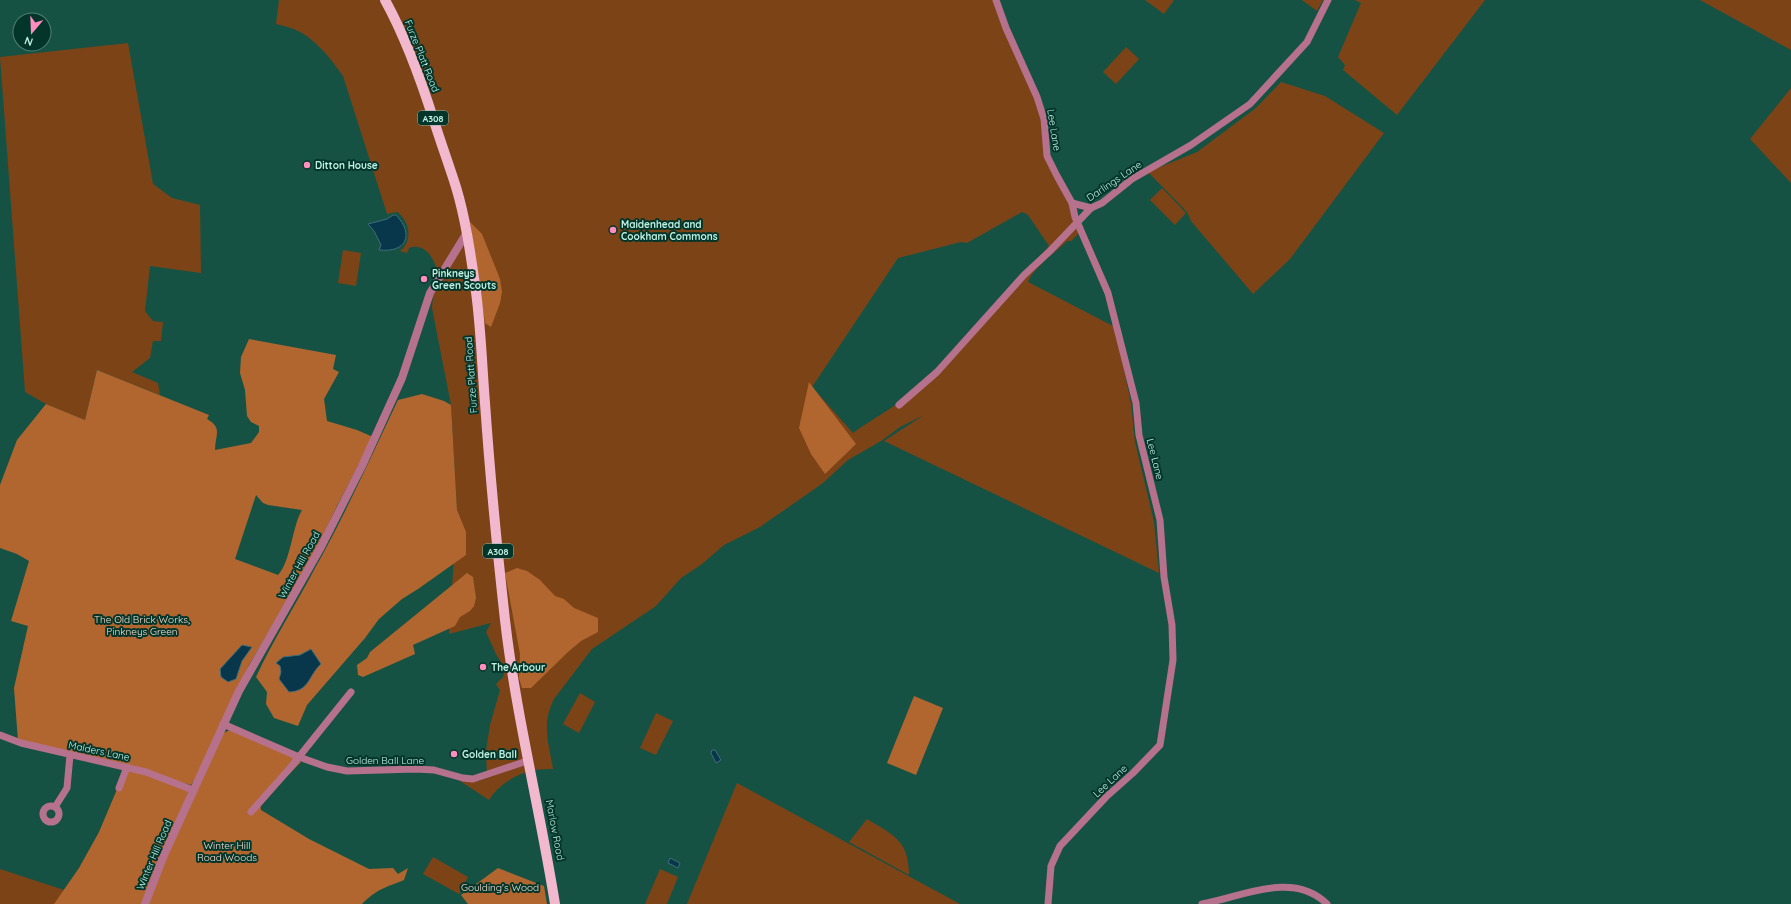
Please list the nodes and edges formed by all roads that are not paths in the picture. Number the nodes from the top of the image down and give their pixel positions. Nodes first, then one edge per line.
1 (385, 0) edge
2 (996, 0) edge
3 (1328, 0) edge
4 (1072, 203) junction
5 (1092, 208) junction
6 (1078, 222) junction
7 (466, 234) junction
8 (899, 406) dead end
9 (351, 692) dead end
10 (223, 724) junction
11 (0, 734) edge
12 (70, 755) junction
13 (300, 757) junction
14 (527, 761) junction
15 (127, 767) junction
16 (119, 788) dead end
17 (193, 790) junction
18 (55, 807) dead end
19 (251, 812) dead end
20 (145, 904) edge
21 (555, 904) edge
22 (1048, 904) edge
23 (1202, 904) edge
24 (1327, 904) edge

1 - 7 main road, Furze Platt Road / A308
2 - 4 street, Lee Lane
3 - 5 street, Darlings Lane
4 - 5 street
4 - 6 street, Lee Lane
5 - 6 street, Darlings Lane
6 - 8 street, Darlings Lane
6 - 22 street, Lee Lane
7 - 10 street, Winter Hill Road
7 - 14 main road, Furze Platt Road / A308
9 - 13 street
10 - 13 street, Golden Ball Lane
10 - 17 street, Winter Hill Road
11 - 12 street, Malders Lane
12 - 15 street, Malders Lane
12 - 18 street
13 - 14 street, Golden Ball Lane
13 - 19 street
14 - 21 main road, Marlow Road / A308
15 - 16 street
15 - 17 street, Malders Lane
17 - 20 street, Winter Hill Road
23 - 24 street

